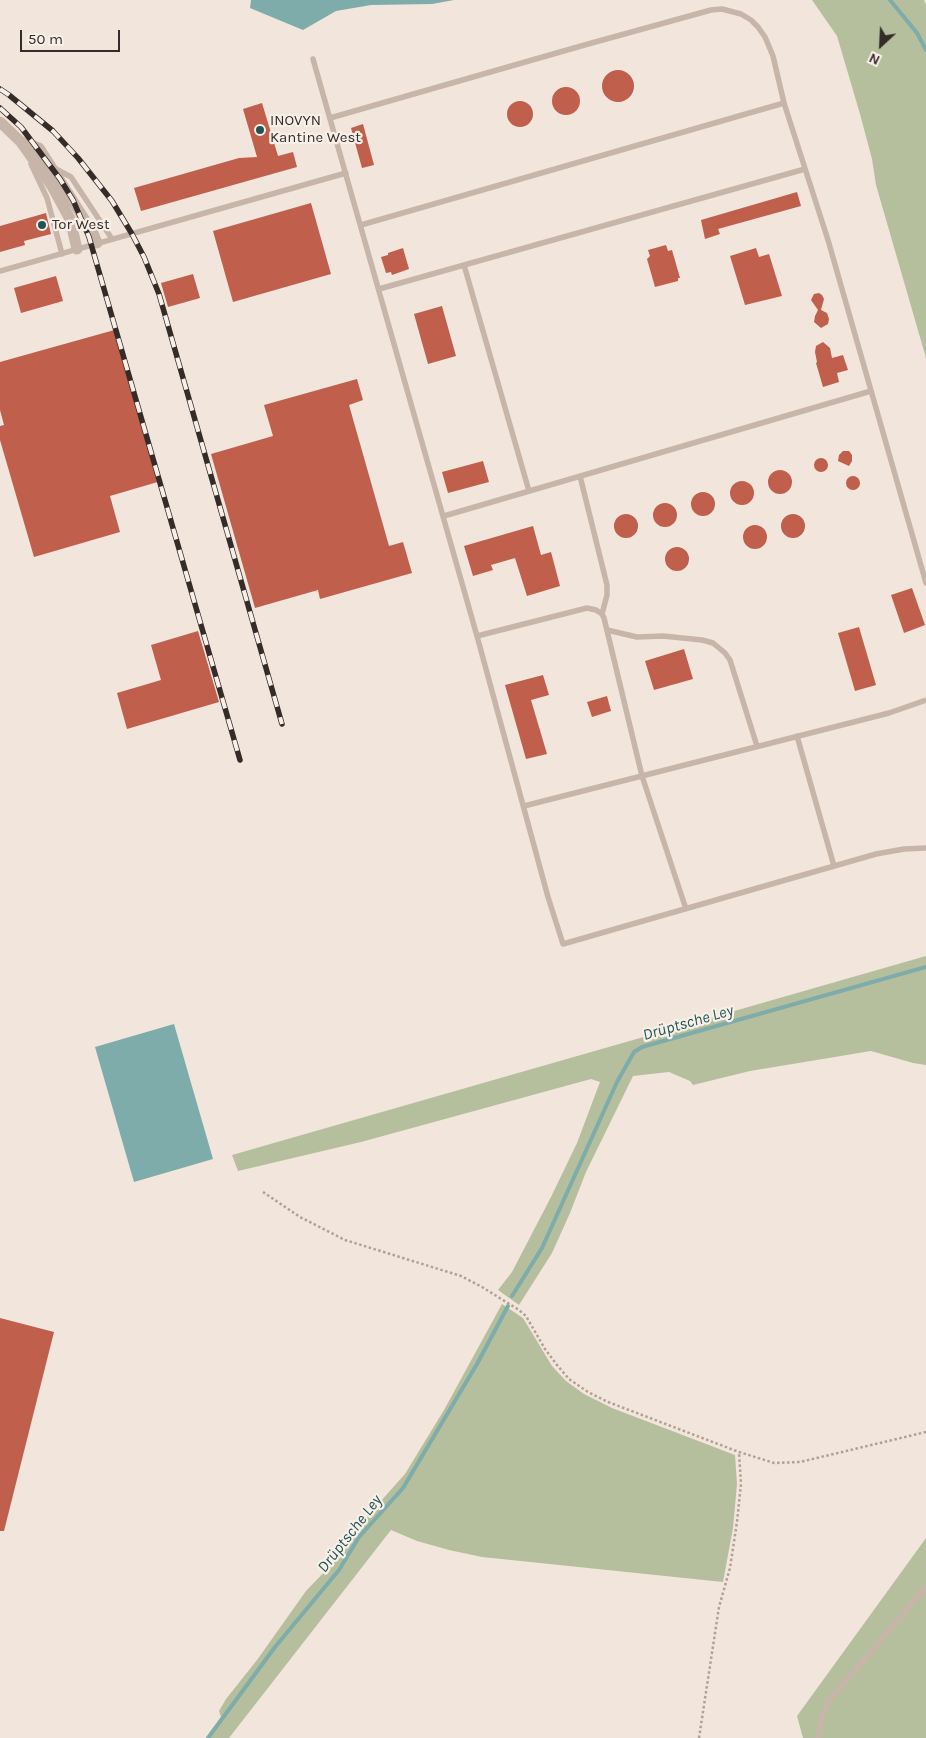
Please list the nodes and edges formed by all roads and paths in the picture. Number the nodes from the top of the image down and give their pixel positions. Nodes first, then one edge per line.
1 (314, 59) dead end
2 (784, 103) junction
3 (330, 118) junction
4 (0, 122) edge
5 (20, 142) junction
6 (52, 166) junction
7 (805, 169) junction
8 (346, 173) junction
9 (361, 225) junction
10 (112, 239) junction
11 (97, 243) junction
12 (77, 249) junction
13 (62, 254) junction
14 (464, 265) junction
15 (0, 271) edge
16 (380, 289) junction
17 (872, 391) junction
18 (580, 476) junction
19 (529, 491) junction
20 (444, 516) junction
21 (926, 583) edge
22 (602, 614) junction
23 (607, 630) junction
24 (477, 636) junction
25 (926, 700) edge
26 (797, 736) junction
27 (757, 746) junction
28 (642, 776) junction
29 (524, 806) junction
30 (926, 848) edge
31 (834, 866) junction
32 (686, 909) junction
33 (263, 1192) dead end
34 (926, 1432) edge
35 (738, 1452) junction
36 (926, 1587) edge
37 (700, 1738) edge
38 (818, 1738) edge

1 - 3 lane
2 - 3 lane
2 - 7 lane
2 - 9 lane
3 - 8 lane
4 - 5 street
5 - 6 street
5 - 12 street
5 - 13 lane
6 - 10 lane
6 - 11 street
7 - 14 lane
7 - 17 lane
8 - 9 lane
8 - 10 lane
9 - 16 lane
10 - 11 lane
11 - 12 lane
12 - 13 lane
13 - 15 lane
14 - 16 lane
14 - 19 lane
16 - 20 lane
17 - 18 lane
17 - 21 lane
18 - 19 lane
18 - 22 lane
19 - 20 lane
20 - 24 lane
22 - 23 lane
22 - 24 lane
23 - 27 lane
23 - 28 lane
24 - 29 lane
25 - 26 lane
26 - 27 lane
26 - 31 lane
27 - 28 lane
28 - 29 lane
28 - 32 lane
29 - 32 lane
30 - 31 lane
31 - 32 lane
33 - 35 path
34 - 35 path
35 - 37 path
36 - 38 lane

